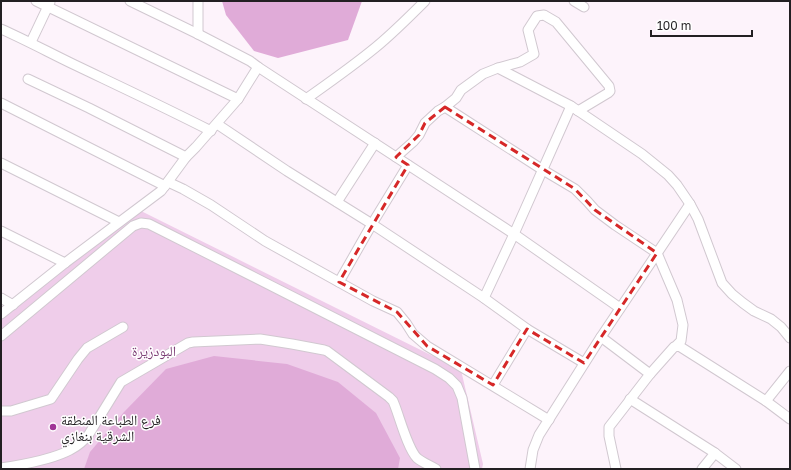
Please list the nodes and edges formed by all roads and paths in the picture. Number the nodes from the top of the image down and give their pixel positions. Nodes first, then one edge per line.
1 (36, 1) edge
2 (130, 1) edge
3 (198, 1) edge
4 (425, 1) edge
5 (574, 1) edge
6 (49, 4) edge
7 (584, 7) dead end
8 (1, 29) edge
9 (198, 34) junction
10 (31, 42) junction
11 (258, 67) junction
12 (498, 68) junction
13 (28, 80) dead end
14 (238, 99) junction
15 (306, 99) junction
16 (1, 103) edge
17 (445, 107) junction
18 (574, 108) junction
19 (214, 127) junction
20 (375, 143) junction
21 (186, 157) junction
22 (396, 157) junction
23 (1, 163) edge
24 (408, 165) junction
25 (543, 170) junction
26 (166, 184) junction
27 (337, 202) junction
28 (690, 204) junction
29 (119, 222) junction
30 (372, 224) junction
31 (1, 231) edge
32 (514, 234) junction
33 (657, 253) junction
34 (65, 263) junction
35 (339, 282) junction
36 (1, 298) edge
37 (484, 298) junction
38 (13, 305) junction
39 (620, 308) junction
40 (1, 314) edge
41 (123, 327) dead end
42 (527, 329) junction
43 (1, 336) edge
44 (601, 337) junction
45 (790, 338) edge
46 (677, 346) junction
47 (584, 363) junction
48 (790, 371) edge
49 (650, 374) junction
50 (493, 385) junction
51 (630, 399) junction
52 (766, 401) junction
53 (1, 411) edge
54 (549, 420) junction
55 (790, 420) edge
56 (715, 454) junction
57 (1, 468) edge
58 (436, 469) edge
59 (475, 469) edge
60 (530, 469) edge
61 (616, 469) edge
62 (702, 469) edge
63 (736, 469) edge

1 - 6 street
2 - 9 street
3 - 9 street
4 - 15 street
5 - 7 street
6 - 10 street
6 - 14 street
8 - 10 street
9 - 11 street
10 - 19 street
11 - 14 street
11 - 15 street
12 - 17 street
12 - 18 street
12 - 18 street
13 - 21 street
14 - 19 street
15 - 20 street
16 - 26 street
17 - 22 street
17 - 25 street
18 - 25 street
18 - 28 street
19 - 21 street
19 - 27 street
20 - 22 street
20 - 27 street
21 - 26 street
22 - 24 street
23 - 29 street
24 - 30 street
24 - 32 street
25 - 32 street
25 - 33 street
26 - 29 street
26 - 35 street
27 - 30 street
28 - 33 street
28 - 45 street
29 - 34 street
30 - 35 street
30 - 37 street
31 - 34 street
32 - 37 street
32 - 39 street
33 - 39 street
33 - 46 street
34 - 38 street
35 - 50 street
36 - 38 street
37 - 42 street
38 - 40 street
39 - 44 street
41 - 53 street
42 - 47 street
42 - 50 street
43 - 59 street
44 - 47 street
44 - 49 street
46 - 49 street
46 - 52 street
47 - 54 street
48 - 52 street
49 - 51 street
50 - 54 street
51 - 56 street
51 - 61 street
52 - 55 street
54 - 60 street
56 - 62 street
56 - 63 street
57 - 58 street

